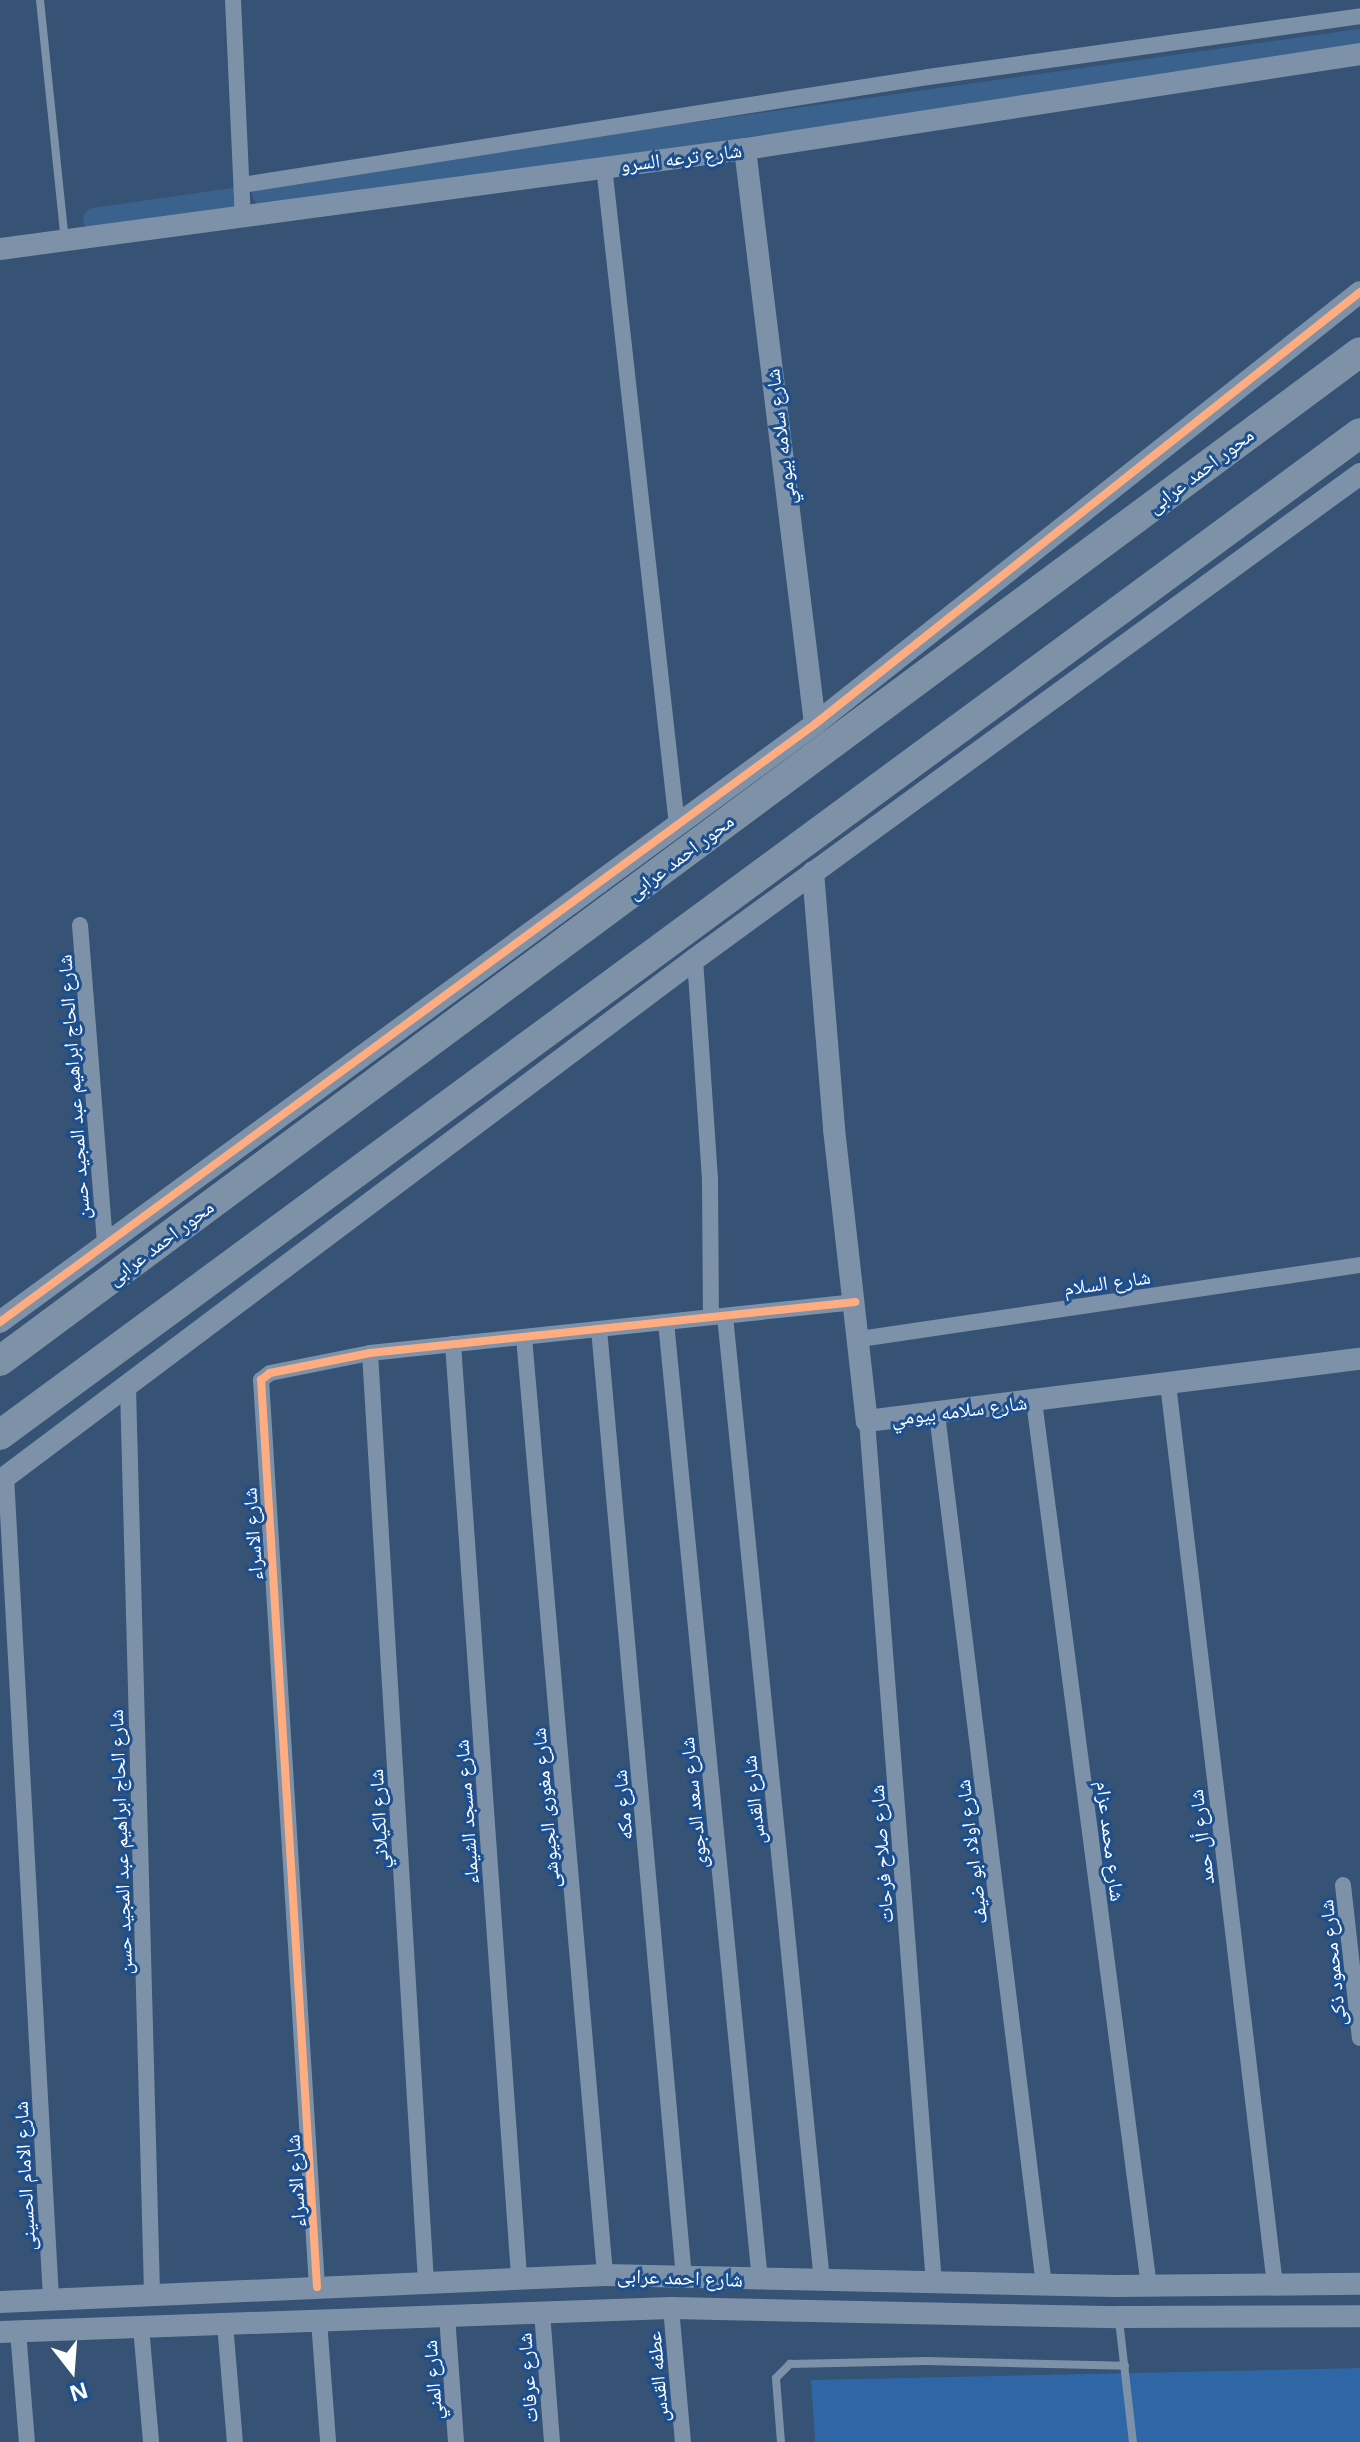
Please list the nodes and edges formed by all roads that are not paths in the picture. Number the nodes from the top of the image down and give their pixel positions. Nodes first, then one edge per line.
1 (40, 0) edge
2 (233, 0) edge
3 (1360, 16) edge
4 (1360, 54) edge
5 (745, 149) junction
6 (604, 166) junction
7 (242, 185) junction
8 (243, 219) junction
9 (65, 241) junction
10 (0, 249) edge
11 (1360, 292) edge
12 (1360, 352) edge
13 (1360, 433) edge
14 (1360, 474) edge
15 (815, 724) junction
16 (677, 825) junction
17 (813, 872) junction
18 (80, 925) dead end
19 (695, 959) junction
20 (105, 1246) junction
21 (1360, 1265) edge
22 (855, 1302) junction
23 (718, 1316) junction
24 (0, 1322) edge
25 (666, 1322) junction
26 (599, 1329) junction
27 (524, 1337) junction
28 (860, 1339) junction
29 (453, 1344) junction
30 (370, 1353) junction
31 (1360, 1359) edge
32 (0, 1361) edge
33 (1168, 1384) junction
34 (128, 1388) junction
35 (1034, 1401) junction
36 (937, 1414) junction
37 (867, 1421) junction
38 (0, 1435) edge
39 (3, 1479) edge
40 (1343, 1885) dead end
41 (1360, 2038) edge
42 (605, 2275) junction
43 (519, 2277) junction
44 (684, 2278) junction
45 (481, 2279) junction
46 (760, 2280) junction
47 (822, 2281) junction
48 (426, 2282) junction
49 (934, 2283) junction
50 (1360, 2284) edge
51 (1044, 2285) junction
52 (1275, 2285) junction
53 (1114, 2286) junction
54 (1149, 2286) junction
55 (317, 2287) junction
56 (152, 2294) junction
57 (51, 2299) junction
58 (0, 2302) edge
59 (671, 2308) junction
60 (542, 2312) junction
61 (485, 2314) junction
62 (447, 2316) junction
63 (1360, 2316) edge
64 (1118, 2317) junction
65 (319, 2321) junction
66 (225, 2324) junction
67 (141, 2327) junction
68 (9, 2332) edge
69 (1125, 2366) junction
70 (27, 2442) edge
71 (151, 2442) edge
72 (235, 2442) edge
73 (328, 2442) edge
74 (456, 2442) edge
75 (552, 2442) edge
76 (683, 2442) edge
77 (781, 2442) edge
78 (1133, 2442) edge

1 - 9 lane
2 - 7 street
3 - 7 street, شارع ترعه السرو
4 - 5 street, شارع ترعه السرو
5 - 6 street, شارع ترعه السرو
5 - 15 street, شارع سلامه بيومي
6 - 8 street, شارع ترعه السرو
6 - 16 street
7 - 8 street
8 - 9 street, شارع ترعه السرو
9 - 10 street, شارع ترعه السرو
11 - 15 street
12 - 32 highway, محور احمد عرابى
13 - 38 highway
14 - 17 street
15 - 16 street
16 - 20 street
17 - 19 street
17 - 22 street, شارع سلامه بيومي
18 - 20 street, شارع الحاج ابراهيم عبد المجيد حسن
19 - 23 street, شارع القدس
19 - 34 street
20 - 24 street
21 - 28 street, شارع السلام
22 - 23 street, شارع الاسراء
22 - 28 street, شارع سلامه بيومي
23 - 25 street, شارع الاسراء
23 - 47 street, شارع القدس
25 - 26 street, شارع الاسراء
25 - 46 street, شارع سعد الدجوى
26 - 27 street, شارع الاسراء
26 - 44 street, شارع مكه
27 - 29 street, شارع الاسراء
27 - 42 street, شارع مغورى الجيوشى
28 - 37 street, شارع سلامه بيومي
29 - 30 street, شارع الاسراء
29 - 43 street, شارع مسجد الشيماء
30 - 48 street, شارع الكيلاني
30 - 55 street, شارع الاسراء
31 - 33 street, شارع سلامه بيومي
33 - 35 street, شارع سلامه بيومي
33 - 52 street, شارع أل حمد
34 - 39 street
34 - 56 street, شارع الحاج ابراهيم عبد المجيد حسن
35 - 36 street, شارع سلامه بيومي
35 - 54 street, شارع محمد عزام
36 - 37 street, شارع سلامه بيومي
36 - 51 street, شارع اولاد ابو ضيف
37 - 49 street, شارع صلاح فرحات
39 - 57 street, شارع الامام الحسينى
40 - 41 street, شارع محمود ذكى
42 - 43 street, شارع احمد عرابى
42 - 44 street, شارع احمد عرابى
43 - 45 street, شارع احمد عرابى
44 - 46 street, شارع احمد عرابى
45 - 48 street, شارع احمد عرابى
45 - 61 street
46 - 47 street, شارع احمد عرابى
47 - 49 street, شارع احمد عرابى
48 - 55 street, شارع احمد عرابى
49 - 51 street, شارع احمد عرابى
50 - 52 street, شارع احمد عرابى
51 - 53 street, شارع احمد عرابى
52 - 54 street, شارع احمد عرابى
53 - 54 street, شارع احمد عرابى
53 - 64 street
55 - 56 street, شارع احمد عرابى
56 - 57 street, شارع احمد عرابى
57 - 58 street, شارع احمد عرابى
59 - 60 street, شارع احمد عرابى
59 - 64 street, شارع احمد عرابى
59 - 76 street, عطفه القدس
60 - 61 street, شارع احمد عرابى
60 - 75 street, شارع عرفات
61 - 62 street, شارع احمد عرابى
62 - 65 street, شارع احمد عرابى
62 - 74 street, شارع المني
63 - 64 street, شارع احمد عرابى
64 - 69 lane
65 - 66 street, شارع احمد عرابى
65 - 73 street
66 - 67 street, شارع احمد عرابى
66 - 72 street
67 - 68 street, شارع احمد عرابى
67 - 71 street
68 - 70 street
69 - 77 lane
69 - 78 lane

